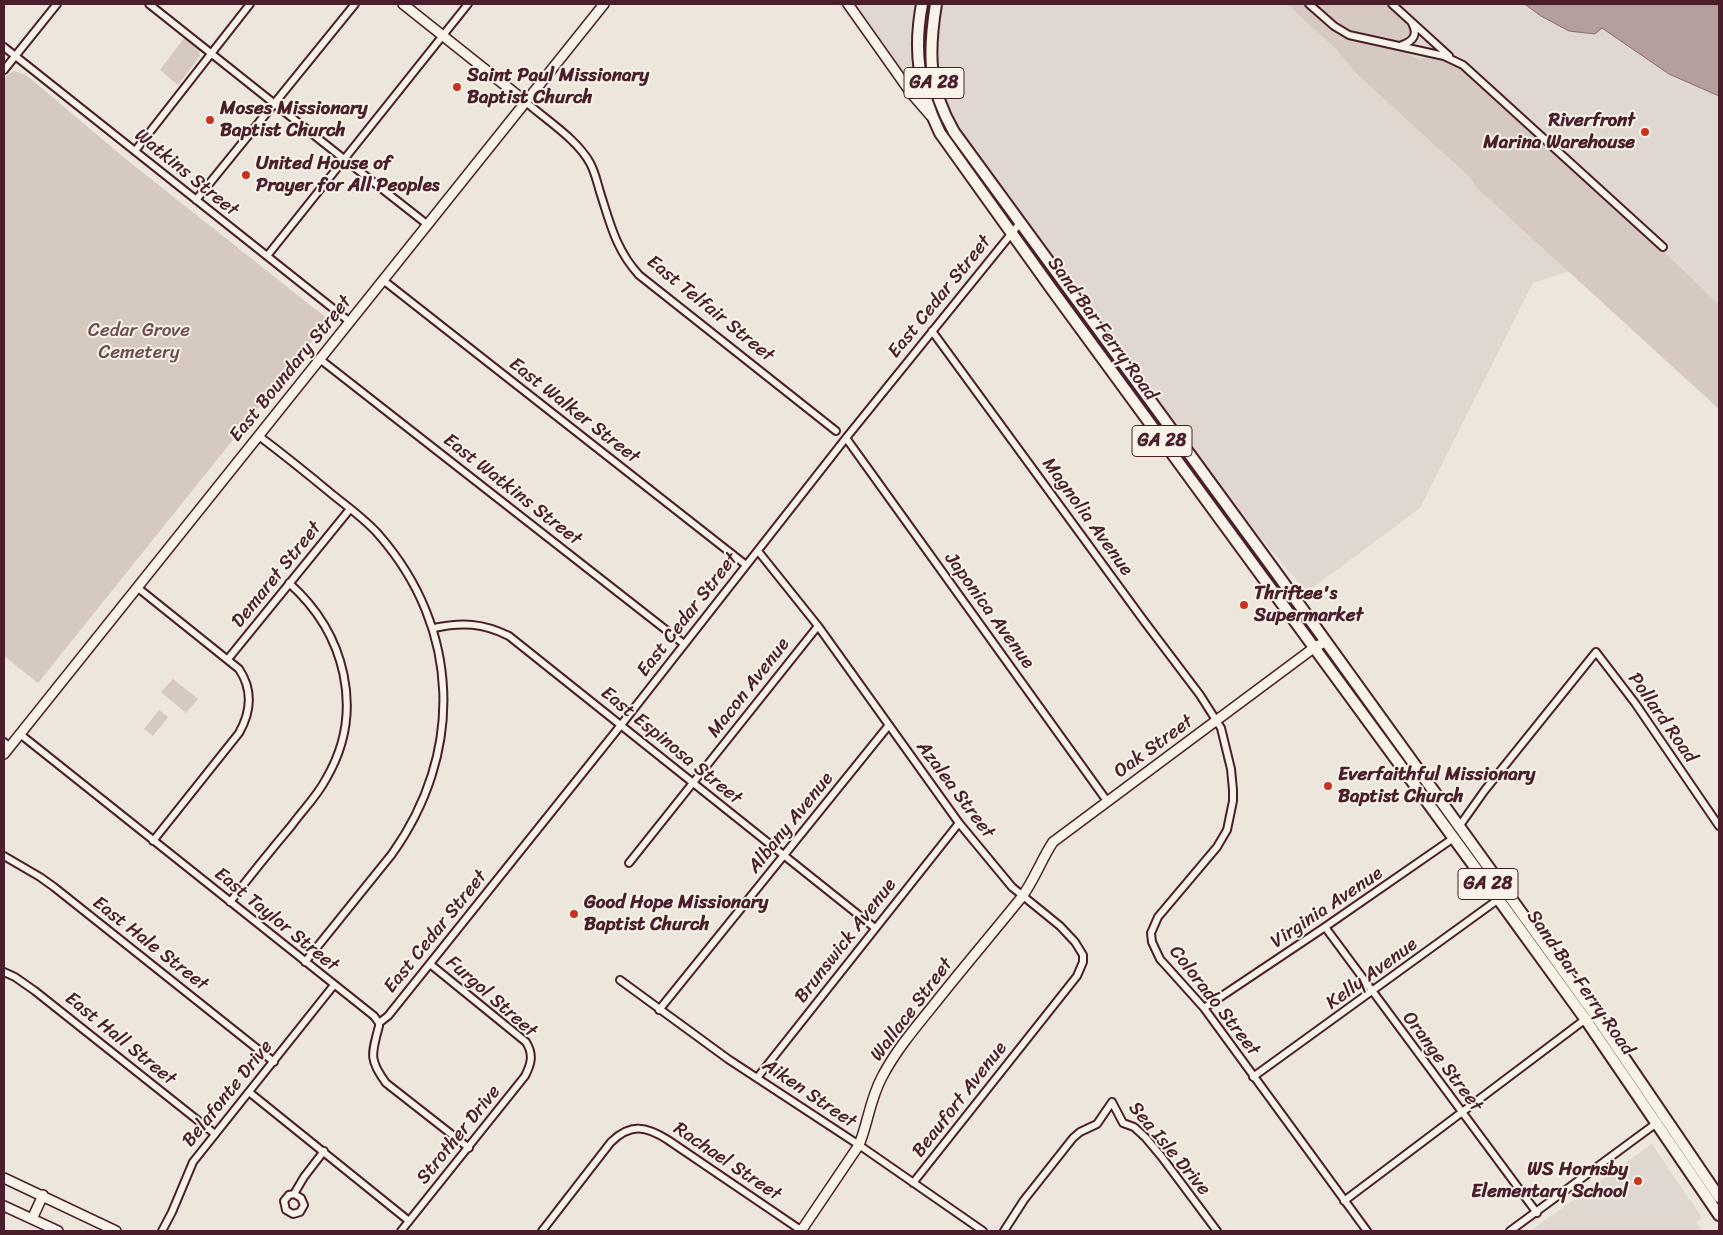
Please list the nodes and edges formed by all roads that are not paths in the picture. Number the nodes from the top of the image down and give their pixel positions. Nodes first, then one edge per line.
1 (57, 4) edge
2 (150, 4) edge
3 (250, 4) edge
4 (355, 4) edge
5 (404, 4) edge
6 (468, 4) edge
7 (604, 4) edge
8 (848, 4) edge
9 (922, 4) edge
10 (936, 4) edge
11 (1309, 4) edge
12 (1392, 4) edge
13 (1410, 20) junction
14 (443, 36) junction
15 (1400, 46) junction
16 (4, 47) edge
17 (210, 53) junction
18 (15, 56) junction
19 (1452, 59) junction
20 (4, 70) edge
21 (526, 102) junction
22 (275, 103) junction
23 (933, 119) junction
24 (135, 151) junction
25 (344, 159) junction
26 (196, 200) junction
27 (428, 224) junction
28 (1020, 224) junction
29 (1012, 232) junction
30 (1663, 247) dead end
31 (267, 256) junction
32 (384, 280) junction
33 (350, 322) junction
34 (932, 331) junction
35 (321, 360) junction
36 (836, 431) dead end
37 (259, 436) junction
38 (846, 438) junction
39 (350, 508) junction
40 (758, 551) junction
41 (746, 565) junction
42 (289, 583) junction
43 (138, 588) junction
44 (818, 626) junction
45 (434, 628) junction
46 (1325, 642) junction
47 (684, 644) junction
48 (1315, 647) junction
49 (228, 660) junction
50 (1218, 721) junction
51 (889, 724) junction
52 (621, 725) junction
53 (20, 734) junction
54 (7, 744) edge
55 (4, 754) edge
56 (693, 783) junction
57 (1107, 801) junction
58 (959, 823) junction
59 (1459, 826) junction
60 (1719, 826) edge
61 (1455, 839) junction
62 (153, 841) junction
63 (784, 855) junction
64 (4, 856) edge
65 (629, 863) dead end
66 (1022, 896) junction
67 (1503, 897) junction
68 (230, 902) junction
69 (1325, 927) junction
70 (875, 928) junction
71 (305, 962) junction
72 (430, 964) junction
73 (4, 972) edge
74 (620, 980) dead end
75 (334, 985) junction
76 (1372, 992) junction
77 (1204, 1008) junction
78 (660, 1010) junction
79 (1589, 1016) junction
80 (378, 1023) junction
81 (1030, 1036) joint
82 (532, 1054) joint
83 (274, 1062) junction
84 (1253, 1077) junction
85 (757, 1078) junction
86 (249, 1092) junction
87 (1462, 1113) junction
88 (1661, 1120) junction
89 (215, 1134) junction
90 (858, 1145) junction
91 (469, 1148) junction
92 (324, 1151) junction
93 (4, 1178) edge
94 (913, 1183) junction
95 (294, 1194) dead end
96 (43, 1196) junction
97 (1719, 1197) edge
98 (1344, 1201) junction
99 (4, 1206) edge
100 (1537, 1213) junction
101 (1719, 1215) edge
102 (32, 1219) junction
103 (409, 1221) junction
104 (58, 1231) edge
105 (116, 1231) edge
106 (162, 1231) edge
107 (401, 1231) edge
108 (542, 1231) edge
109 (802, 1231) edge
110 (983, 1231) edge
111 (1004, 1231) edge
112 (1216, 1231) edge
113 (1367, 1231) edge
114 (1510, 1231) edge

1 - 18 street
2 - 17 street
3 - 17 street
4 - 22 street
5 - 14 main road, East Telfair Street
6 - 14 street
7 - 21 main road, East Boundary Street
8 - 23 main road
9 - 23 main road, GA 28
10 - 28 main road, Sand Bar Ferry Road / GA 28
11 - 15 street
12 - 13 street
13 - 15 street
13 - 19 street
14 - 21 main road, East Telfair Street
14 - 25 street
15 - 19 street
16 - 18 street, Watkins Street
17 - 22 street
17 - 24 street
18 - 20 street
18 - 24 street, Watkins Street
19 - 30 street
21 - 27 main road, East Boundary Street
21 - 36 street, East Telfair Street
22 - 25 street
22 - 26 street
23 - 29 main road, Sand Bar Ferry Road / GA 28
24 - 26 street, Watkins Street
25 - 27 street
25 - 31 street
26 - 31 street, Watkins Street
27 - 32 main road, East Boundary Street
28 - 29 street, East Cedar Street
28 - 46 main road, Sand Bar Ferry Road / GA 28
29 - 34 street, East Cedar Street
29 - 48 main road, Sand Bar Ferry Road / GA 28
31 - 33 street, Watkins Street
32 - 33 main road, East Boundary Street
32 - 41 street, East Walker Street
33 - 35 main road, East Boundary Street
34 - 38 street, East Cedar Street
34 - 50 street, Magnolia Avenue
35 - 37 main road, East Boundary Street
35 - 47 street, East Watkins Street
37 - 39 street
37 - 43 main road, East Boundary Street
38 - 40 street, East Cedar Street
38 - 57 street, Japonica Avenue
39 - 42 street, Demaret Street
39 - 45 street
40 - 41 street, East Cedar Street
40 - 44 street, Azalea Street
41 - 47 street, East Cedar Street
42 - 49 street, Demaret Street
42 - 68 street
43 - 49 street
43 - 53 main road, East Boundary Street
44 - 51 street, Azalea Street
44 - 56 street, Macon Avenue
45 - 52 street, East Espinosa Street
45 - 71 street
46 - 48 main road, Oak Street
46 - 59 main road, Sand Bar Ferry Road / GA 28
47 - 52 street, East Cedar Street
48 - 50 main road, Oak Street
48 - 61 main road, Sand Bar Ferry Road / GA 28
49 - 62 street
50 - 57 main road, Oak Street
50 - 77 street, Colorado Street
51 - 58 street, Azalea Street
51 - 63 street, Albany Avenue
52 - 56 street, East Espinosa Street
52 - 72 street, East Cedar Street
53 - 54 main road, East Boundary Street
53 - 62 street, East Taylor Street
54 - 55 main road, East Boundary Street
56 - 63 street, East Espinosa Street
56 - 65 street, Macon Avenue
57 - 66 main road, Oak Street
58 - 66 street, Azalea Street
58 - 70 street, Brunswick Avenue
59 - 60 street, Pollard Road
59 - 61 street
59 - 67 main road, Sand Bar Ferry Road / GA 28
61 - 67 main road, Sand Bar Ferry Road / GA 28
61 - 69 street, Virginia Avenue
62 - 68 street, East Taylor Street
63 - 70 street, East Espinosa Street
63 - 78 street, Albany Avenue
64 - 83 street, East Hale Street
66 - 81 street, Azalea Street
66 - 90 main road, Wallace Street
67 - 76 street, Kelly Avenue
67 - 79 main road, Sand Bar Ferry Road / GA 28
68 - 71 street, East Taylor Street
69 - 76 street, Orange Street
69 - 77 street, Virginia Avenue
70 - 85 street, Brunswick Avenue
71 - 75 street, East Taylor Street
72 - 80 street, East Cedar Street
72 - 82 street, Furgol Street
73 - 89 street, East Hall Street
74 - 78 street, Aiken Street
75 - 80 street, East Taylor Street
75 - 83 street, Belafonte Drive
76 - 84 street, Kelly Avenue
76 - 87 street, Orange Street
77 - 84 street, Colorado Street
78 - 85 street, Aiken Street
79 - 87 street
79 - 88 main road, Sand Bar Ferry Road / GA 28
80 - 91 street
81 - 94 street, Beaufort Avenue
82 - 91 street, Strother Drive
83 - 86 street, Belafonte Drive
84 - 98 street, Colorado Street
85 - 90 street, Aiken Street
86 - 89 street, Belafonte Drive
86 - 92 street
87 - 98 street
87 - 100 street, Orange Street
88 - 97 main road, Sand Bar Ferry Road / GA 28
88 - 100 street
88 - 101 main road, Sand Bar Ferry Road / GA 28
89 - 106 street, Belafonte Drive
90 - 94 street, Aiken Street
90 - 109 main road, Wallace Street
91 - 103 street, Strother Drive
92 - 95 street
92 - 103 street
93 - 96 main road
94 - 110 street, Aiken Street
96 - 102 main road
96 - 105 main road
98 - 113 street, Colorado Street
99 - 102 main road
100 - 114 street
102 - 104 main road
103 - 107 street, Strother Drive
108 - 109 street, Rachael Street
111 - 112 street, Sea Isle Drive

